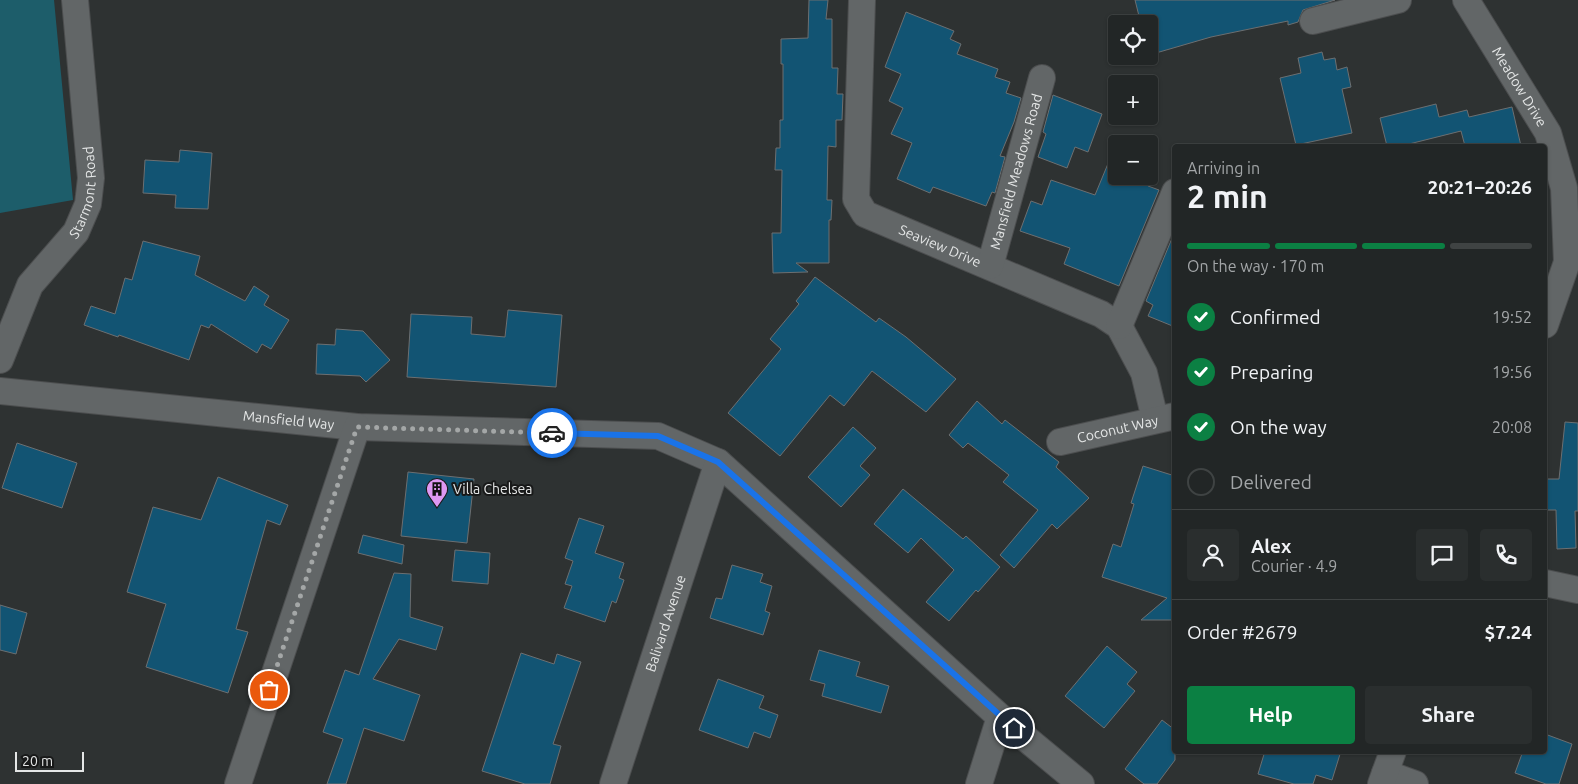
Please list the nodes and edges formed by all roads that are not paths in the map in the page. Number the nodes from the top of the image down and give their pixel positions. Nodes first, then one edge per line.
1 (75, 0) edge
2 (862, 0) edge
3 (1398, 0) edge
4 (1466, 0) edge
5 (1313, 21) dead end
6 (1042, 78) dead end
7 (1172, 199) edge
8 (990, 266) junction
9 (1547, 319) edge
10 (1119, 326) junction
11 (0, 360) edge
12 (0, 391) edge
13 (1165, 417) edge
14 (357, 427) junction
15 (1060, 442) dead end
16 (718, 462) junction
17 (1547, 583) edge
18 (1578, 590) edge
19 (1000, 718) junction
20 (1386, 769) edge
21 (238, 784) edge
22 (613, 784) edge
23 (979, 784) edge
24 (1081, 784) edge
25 (1415, 784) edge

1 - 11 street, Starmont Road
2 - 8 street, Seaview Drive
3 - 5 street
4 - 9 street, Meadow Drive
6 - 8 street, Mansfield Meadows Road
7 - 10 street
8 - 10 street, Seaview Drive
10 - 13 street, Seaview Drive
12 - 14 street, Mansfield Way
13 - 15 street, Coconut Way
14 - 16 street, Mansfield Way
14 - 21 street
16 - 19 street, Mansfield Way
16 - 22 street, Balivard Avenue
17 - 18 street
19 - 23 street
19 - 24 street, Mansfield Way
20 - 25 street

